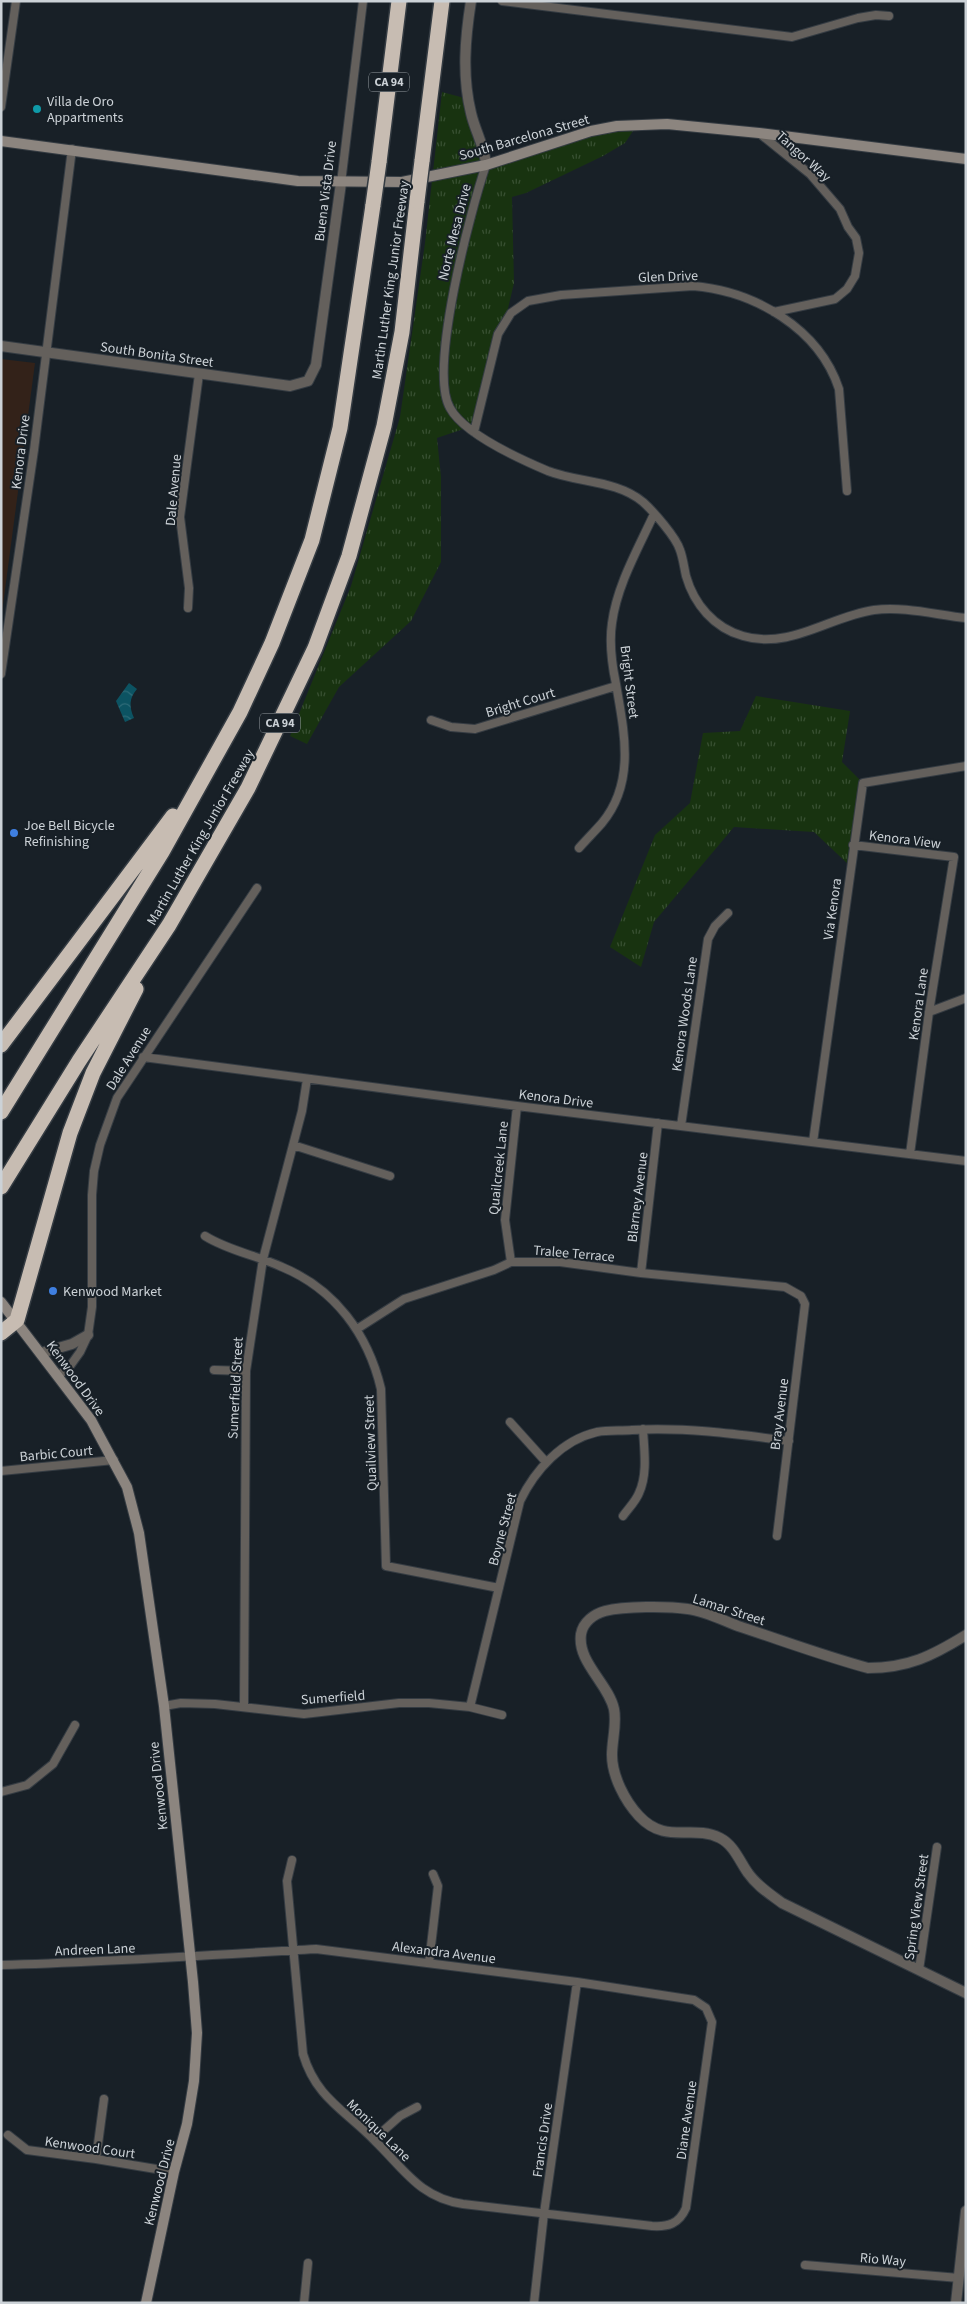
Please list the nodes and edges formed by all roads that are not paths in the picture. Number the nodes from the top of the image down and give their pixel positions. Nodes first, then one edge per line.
1 (16, 1) edge
2 (363, 1) edge
3 (399, 1) edge
4 (442, 1) edge
5 (471, 1) edge
6 (502, 1) edge
7 (888, 16) dead end
8 (1, 108) edge
9 (759, 133) junction
10 (1, 141) edge
11 (72, 149) junction
12 (966, 159) edge
13 (486, 165) junction
14 (340, 183) junction
15 (774, 312) junction
16 (1, 346) edge
17 (45, 352) junction
18 (199, 374) junction
19 (308, 381) joint
20 (474, 432) junction
21 (847, 491) dead end
22 (654, 514) junction
23 (188, 608) dead end
24 (966, 618) edge
25 (1, 674) edge
26 (616, 686) junction
27 (431, 720) dead end
28 (966, 766) edge
29 (209, 769) junction
30 (853, 845) junction
31 (579, 848) dead end
32 (954, 857) joint
33 (256, 888) dead end
34 (728, 913) dead end
35 (169, 925) junction
36 (966, 998) edge
37 (929, 1012) junction
38 (1, 1045) edge
39 (143, 1057) junction
40 (306, 1079) junction
41 (517, 1106) junction
42 (1, 1112) edge
43 (658, 1123) junction
44 (681, 1126) junction
45 (812, 1142) junction
46 (293, 1145) junction
47 (910, 1154) junction
48 (966, 1161) edge
49 (390, 1176) dead end
50 (1, 1187) edge
51 (205, 1236) dead end
52 (263, 1259) junction
53 (511, 1262) junction
54 (641, 1273) junction
55 (801, 1296) joint
56 (1, 1302) edge
57 (17, 1320) junction
58 (357, 1329) junction
59 (1, 1334) edge
60 (88, 1335) junction
61 (41, 1353) junction
62 (214, 1370) dead end
63 (246, 1371) junction
64 (58, 1376) junction
65 (510, 1422) dead end
66 (643, 1429) junction
67 (789, 1441) junction
68 (114, 1460) junction
69 (546, 1462) junction
70 (1, 1471) edge
71 (623, 1516) dead end
72 (777, 1536) dead end
73 (499, 1588) junction
74 (966, 1635) edge
75 (164, 1706) junction
76 (244, 1706) junction
77 (470, 1707) junction
78 (502, 1715) dead end
79 (75, 1725) dead end
80 (1, 1792) edge
81 (937, 1848) dead end
82 (292, 1860) dead end
83 (433, 1874) dead end
84 (294, 1950) junction
85 (189, 1956) junction
86 (429, 1963) junction
87 (1, 1965) edge
88 (919, 1970) junction
89 (577, 1982) junction
90 (966, 1993) edge
91 (694, 2000) joint
92 (104, 2099) dead end
93 (417, 2107) dead end
94 (8, 2135) dead end
95 (374, 2139) junction
96 (96, 2159) junction
97 (174, 2172) junction
98 (966, 2211) edge
99 (544, 2214) junction
100 (652, 2226) joint
101 (308, 2263) dead end
102 (804, 2265) dead end
103 (959, 2278) junction
104 (146, 2303) edge
105 (304, 2303) edge
106 (534, 2303) edge
107 (956, 2303) edge

1 - 8 street
2 - 14 street, Buena Vista Drive
3 - 29 highway, Martin Luther King Junior Freeway / CA 94, bridge
4 - 35 highway, Martin Luther King Junior Freeway / CA 94, bridge
5 - 13 street, Norte Mesa Drive
6 - 7 street
9 - 12 main road, South Barcelona Street
9 - 13 main road, South Barcelona Street
9 - 15 street, Tangor Way
10 - 11 main road, South Barcelona Street
11 - 14 main road, South Barcelona Street
11 - 17 street, Kenora Drive
13 - 14 main road, South Barcelona Street
13 - 20 street, Norte Mesa Drive
14 - 19 street, Buena Vista Drive
15 - 20 street, Glen Drive
15 - 21 street, Glen Drive
16 - 17 street, South Bonita Street
17 - 18 street, South Bonita Street
17 - 25 street, Kenora Drive
18 - 19 street, South Bonita Street
18 - 23 street, Dale Avenue
20 - 22 street
22 - 24 street
22 - 26 street, Bright Street
26 - 27 street, Bright Court
26 - 31 street, Bright Street
28 - 30 street, Via Kenora
29 - 38 highway
29 - 42 highway, Martin Luther King Junior Freeway / CA 94
30 - 32 street, Kenora View
30 - 45 street, Via Kenora
32 - 37 street, Kenora Lane
33 - 39 street, Dale Avenue
34 - 44 street, Kenora Woods Lane
35 - 50 highway, Martin Luther King Junior Freeway / CA 94
35 - 57 highway
36 - 37 street
37 - 47 street, Kenora Lane
39 - 40 street, Kenora Drive
39 - 60 street, Dale Avenue
40 - 41 street, Kenora Drive
40 - 46 street, Sumerfield Street
41 - 43 street, Kenora Drive
41 - 53 street, Quailcreek Lane
43 - 44 street, Kenora Drive
43 - 54 street, Blarney Avenue
44 - 45 street, Kenora Drive
45 - 47 street, Kenora Drive
46 - 49 street
46 - 52 street, Sumerfield Street
47 - 48 street, Kenora Drive
51 - 52 street, Quailview Street
52 - 58 street, Quailview Street
52 - 63 street, Sumerfield Street
53 - 54 street, Tralee Terrace
53 - 58 street, Tralee Terrace
54 - 55 street, Tralee Terrace
55 - 67 street, Bray Avenue
56 - 57 main road, Kenwood Drive
57 - 59 highway
57 - 61 main road, Kenwood Drive
58 - 73 street, Quailview Street
60 - 61 street
60 - 64 street, Dale Avenue
61 - 64 main road, Kenwood Drive
62 - 63 street
63 - 76 street, Sumerfield Street
64 - 68 main road, Kenwood Drive
65 - 69 street
66 - 67 street, Boyne Street
66 - 69 street, Boyne Street
66 - 71 street
67 - 72 street, Bray Avenue
68 - 70 street, Barbic Court
68 - 75 main road, Kenwood Drive
69 - 73 street, Boyne Street
73 - 77 street, Boyne Street
74 - 88 street, Lamar Street
75 - 76 street, Sumerfield
75 - 85 main road, Kenwood Drive
76 - 77 street, Sumerfield
77 - 78 street, Sumerfield
79 - 80 street
81 - 88 street, Spring View Street
82 - 84 street, Monique Lane
83 - 86 street
84 - 85 street, Alexandra Avenue
84 - 86 street, Alexandra Avenue
84 - 95 street, Monique Lane
85 - 87 street, Andreen Lane
85 - 97 main road, Kenwood Drive
86 - 89 street, Alexandra Avenue
88 - 90 street, Lamar Street
89 - 91 street, Alexandra Avenue
89 - 99 street, Francis Drive
91 - 100 street, Diane Avenue
92 - 96 street
93 - 95 street
94 - 96 street, Kenwood Court
95 - 99 street, Monique Lane
96 - 97 street, Kenwood Court
97 - 104 main road, Kenwood Drive
98 - 103 street
99 - 100 street, Monique Lane
99 - 106 street, Francis Drive
101 - 105 street
102 - 103 street, Rio Way
103 - 107 street

